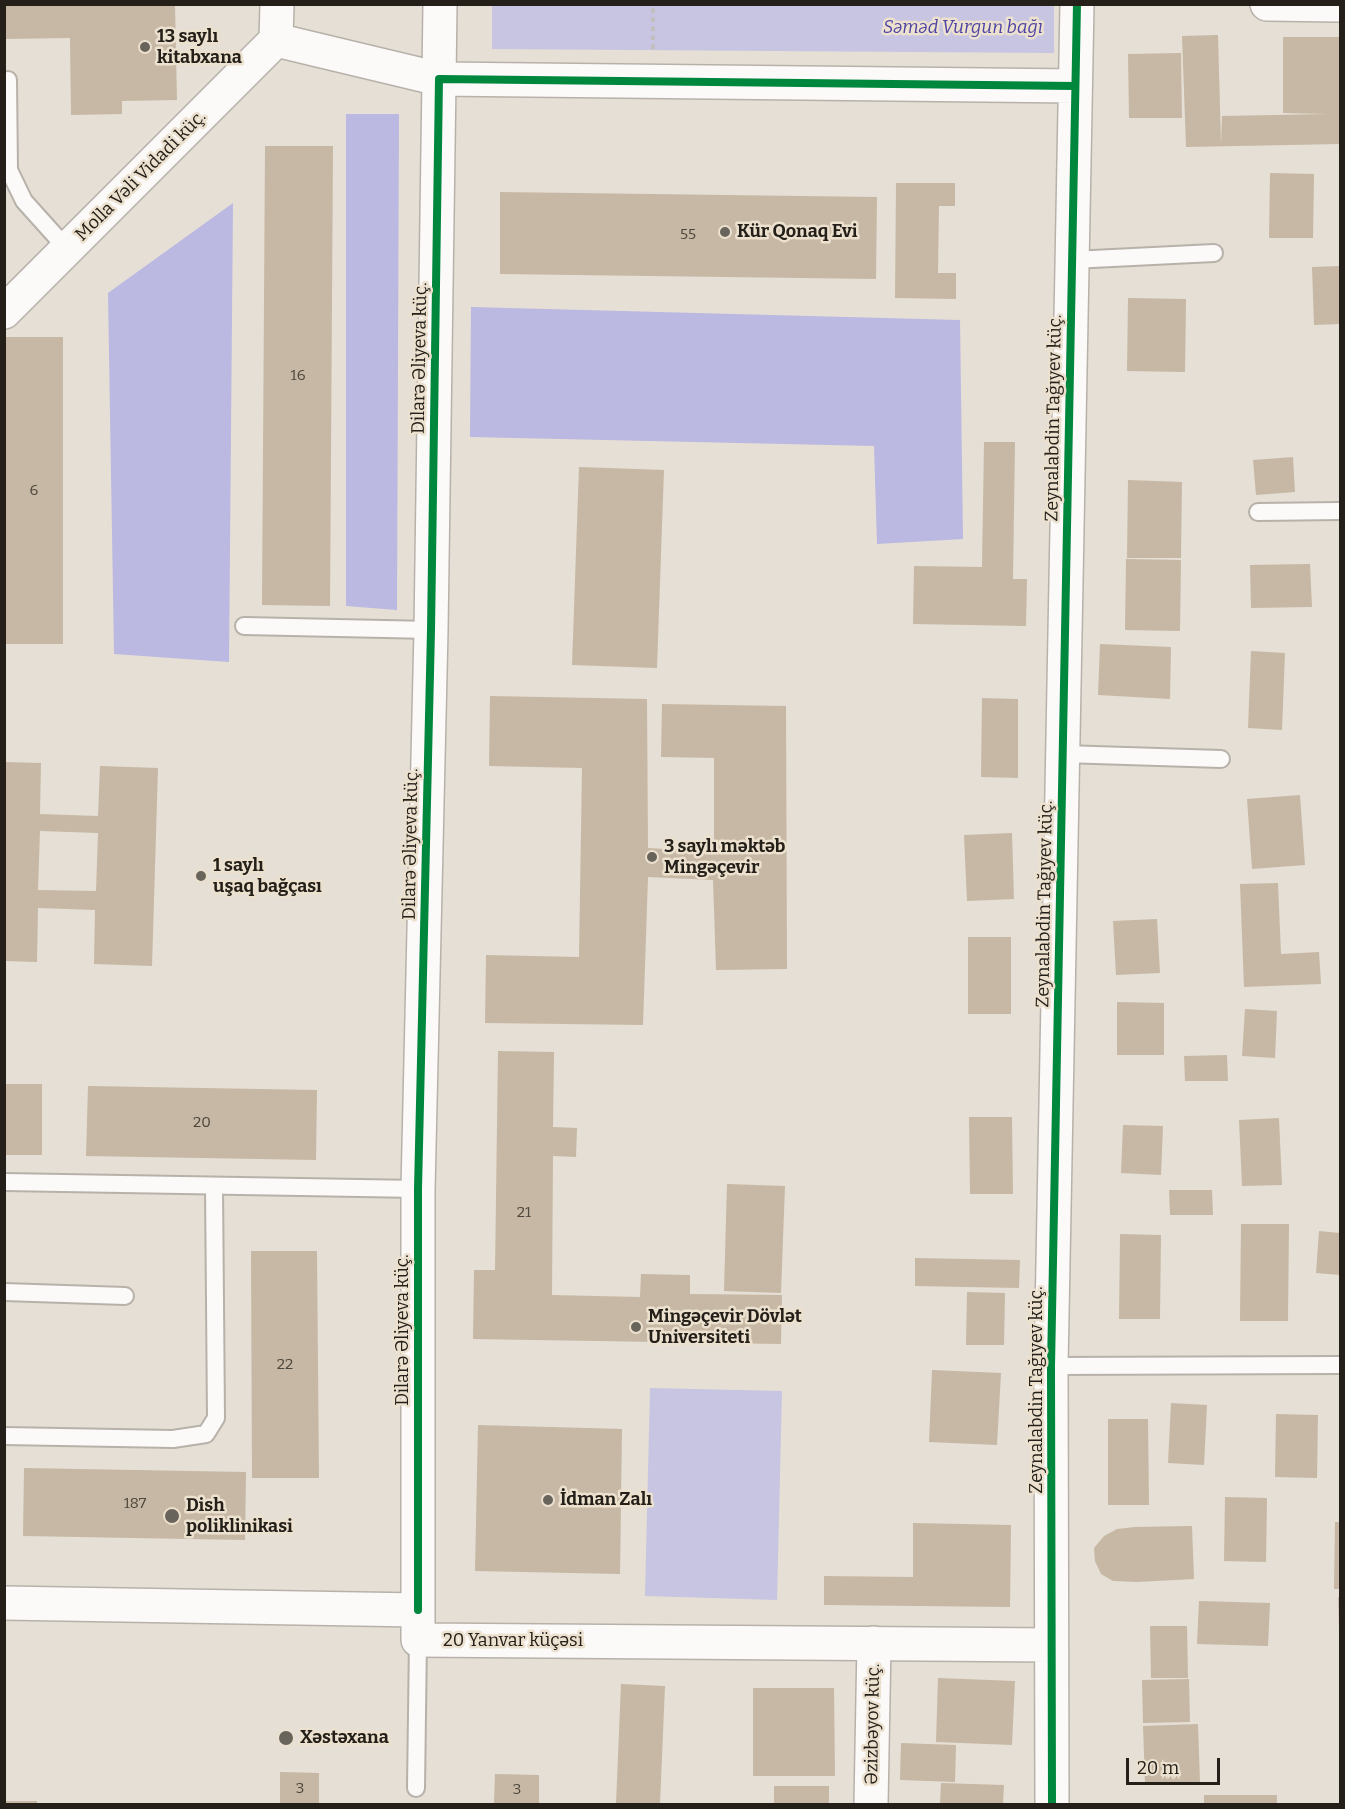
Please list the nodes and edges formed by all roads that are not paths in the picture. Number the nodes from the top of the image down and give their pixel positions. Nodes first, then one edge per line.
1 (277, 4) edge
2 (440, 4) edge
3 (1077, 4) edge
4 (1267, 4) edge
5 (1341, 5) edge
6 (276, 40) junction
7 (439, 79) junction
8 (8, 80) dead end
9 (1076, 86) junction
10 (68, 250) junction
11 (1214, 253) dead end
12 (1072, 260) junction
13 (4, 312) edge
14 (1341, 511) edge
15 (1258, 512) dead end
16 (244, 626) dead end
17 (431, 630) junction
18 (1063, 754) junction
19 (1221, 759) dead end
20 (4, 1182) edge
21 (214, 1186) junction
22 (418, 1189) junction
23 (4, 1292) edge
24 (125, 1296) dead end
25 (1339, 1365) edge
26 (1051, 1366) junction
27 (4, 1436) edge
28 (4, 1603) edge
29 (418, 1625) junction
30 (874, 1643) junction
31 (1052, 1645) junction
32 (416, 1788) dead end
33 (871, 1804) edge
34 (1052, 1804) edge

1 - 6 street
2 - 7 street, Dilarə Əliyeva küç.
3 - 9 street, Zeynalabdin Tağıyev küç.
4 - 5 street
6 - 7 street
6 - 10 street, Molla Vəli Vidadi küç.
7 - 9 street
7 - 17 street, Dilarə Əliyeva küç.
8 - 10 lane
9 - 12 street, Zeynalabdin Tağıyev küç.
10 - 13 street, Molla Vəli Vidadi küç.
11 - 12 lane
12 - 18 street, Zeynalabdin Tağıyev küç.
14 - 15 lane
16 - 17 lane
17 - 22 street, Dilarə Əliyeva küç.
18 - 19 lane
18 - 26 street, Zeynalabdin Tağıyev küç.
20 - 21 lane
21 - 22 lane
21 - 27 lane
22 - 29 street, Dilarə Əliyeva küç.
23 - 24 lane
25 - 26 lane
26 - 31 street, Zeynalabdin Tağıyev küç.
28 - 29 street, 20 Yanvar küçəsi
29 - 30 street, 20 Yanvar küçəsi
29 - 32 lane
30 - 31 street, 20 Yanvar küçəsi
30 - 33 street, Əzizbəyov küç.
31 - 34 street, Zeynalabdin Tağıyev küç.

